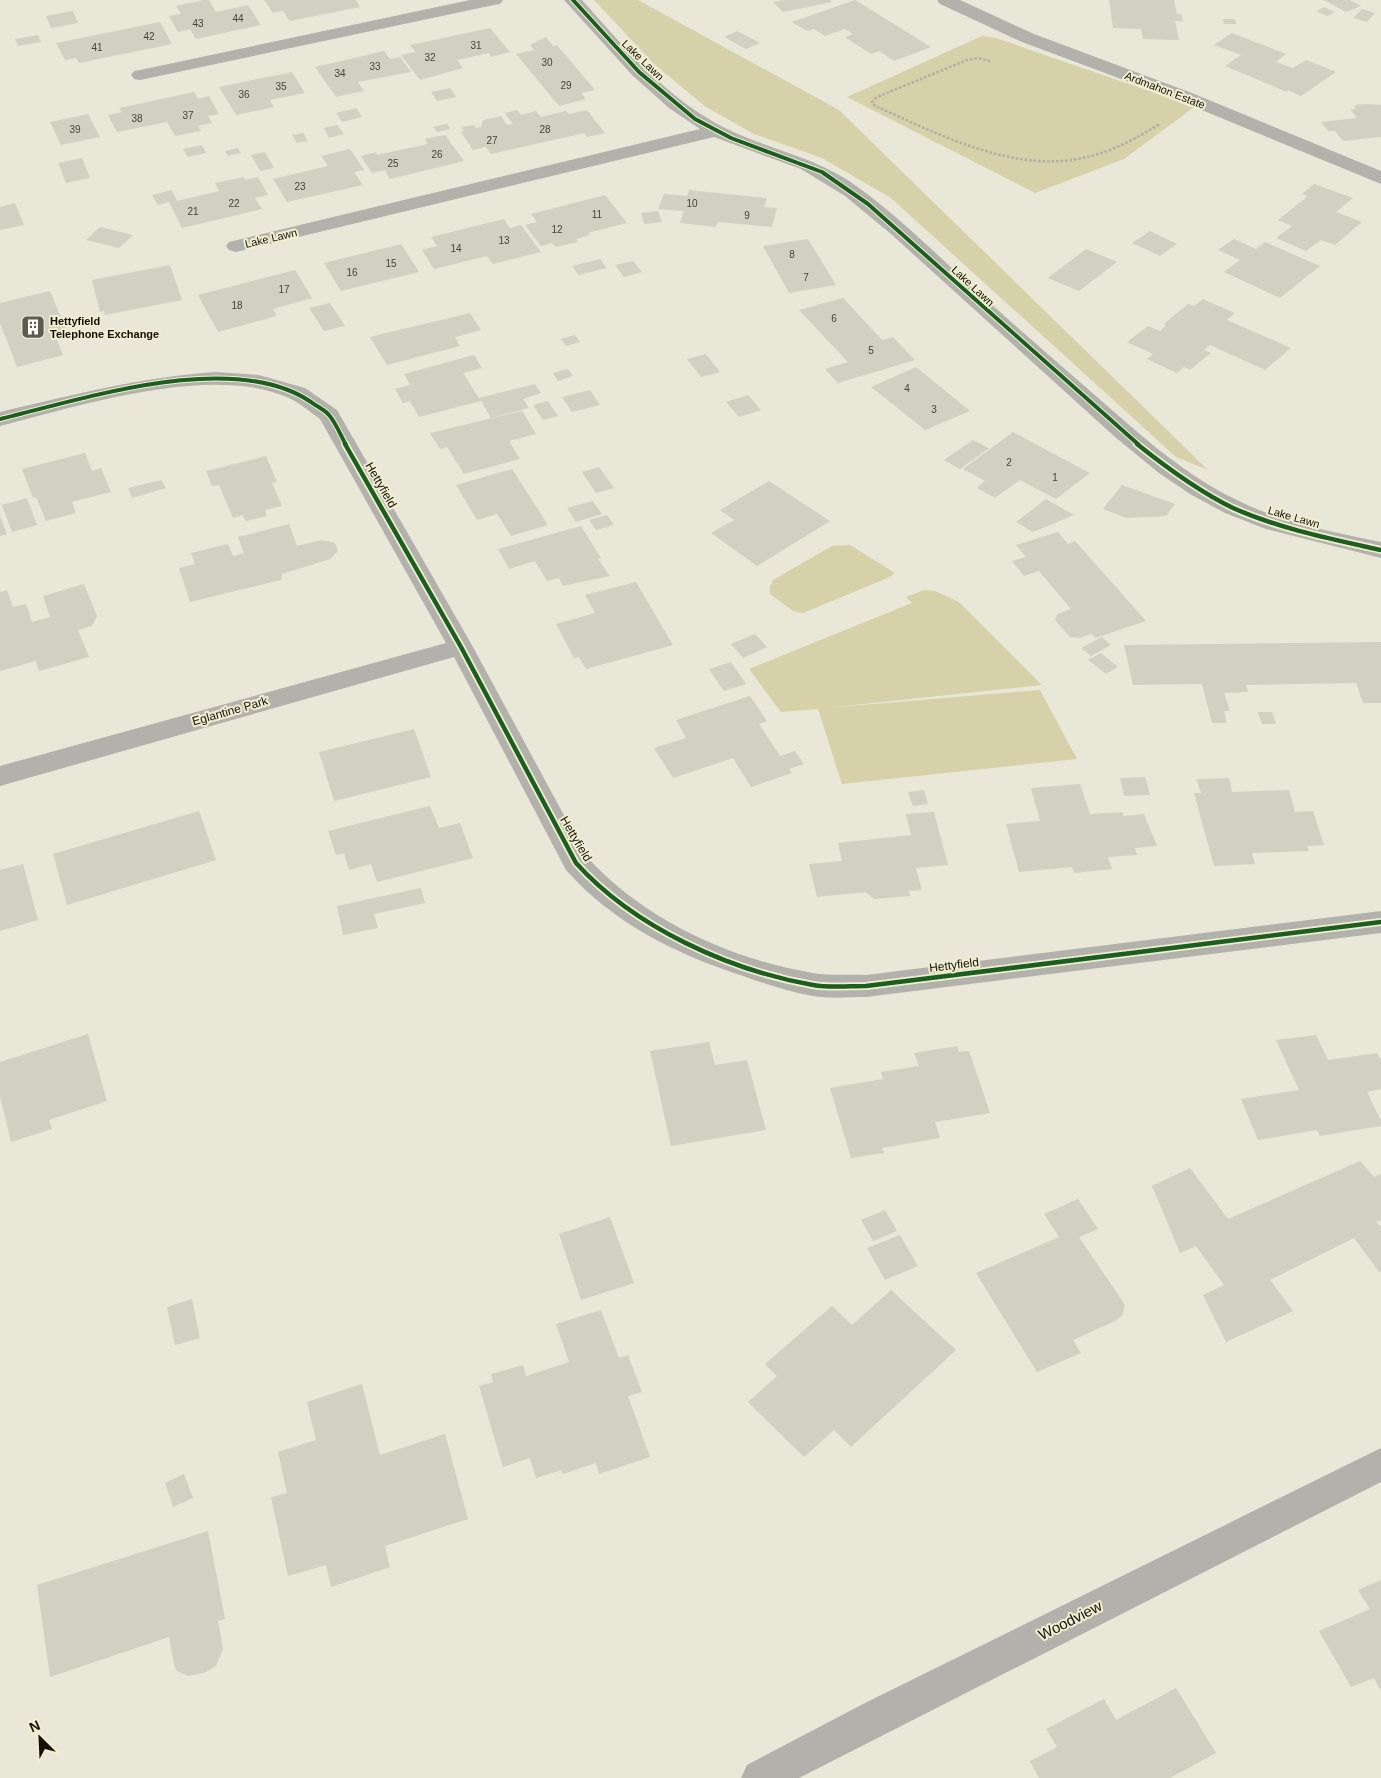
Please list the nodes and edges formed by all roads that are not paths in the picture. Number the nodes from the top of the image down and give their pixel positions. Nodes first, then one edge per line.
1 (494, 0) edge
2 (572, 0) edge
3 (951, 1) edge
4 (140, 75) dead end
5 (715, 131) junction
6 (1381, 178) edge
7 (236, 246) dead end
8 (0, 419) edge
9 (1381, 550) edge
10 (460, 647) junction
11 (0, 776) edge
12 (1381, 922) edge
13 (1381, 1464) edge
14 (760, 1778) edge

1 - 4 street
2 - 5 street, Lake Lawn
3 - 6 street, Ardmahon Estate
5 - 7 street, Lake Lawn
5 - 9 street, Lake Lawn
8 - 10 street, Hettyfield
10 - 11 street, Eglantine Park
10 - 12 street, Hettyfield
13 - 14 street, Woodview

